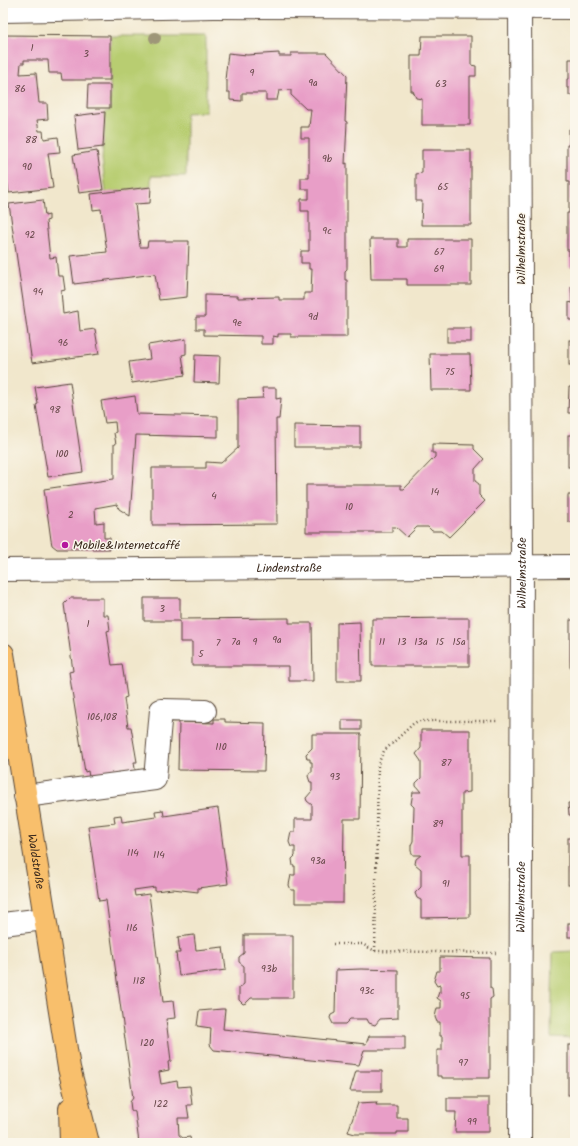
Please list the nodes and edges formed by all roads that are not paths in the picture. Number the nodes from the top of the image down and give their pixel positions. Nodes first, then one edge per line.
1 (520, 6) edge
2 (575, 8) edge
3 (3, 11) edge
4 (522, 565) junction
5 (575, 566) edge
6 (3, 570) edge
7 (3, 654) edge
8 (205, 711) dead end
9 (25, 796) junction
10 (44, 919) junction
11 (3, 924) edge
12 (69, 1068) junction
13 (71, 1143) edge
14 (88, 1143) edge
15 (520, 1143) edge

1 - 2 street
1 - 3 street
1 - 4 street, Wilhelmstraße
4 - 5 street, Lindenstraße
4 - 6 street, Lindenstraße
4 - 15 street, Wilhelmstraße
7 - 9 main road, Waldstraße
8 - 9 street
9 - 10 main road, Waldstraße
10 - 11 street
10 - 12 main road, Waldstraße
12 - 13 main road, Waldstraße
12 - 14 main road, Waldstraße

